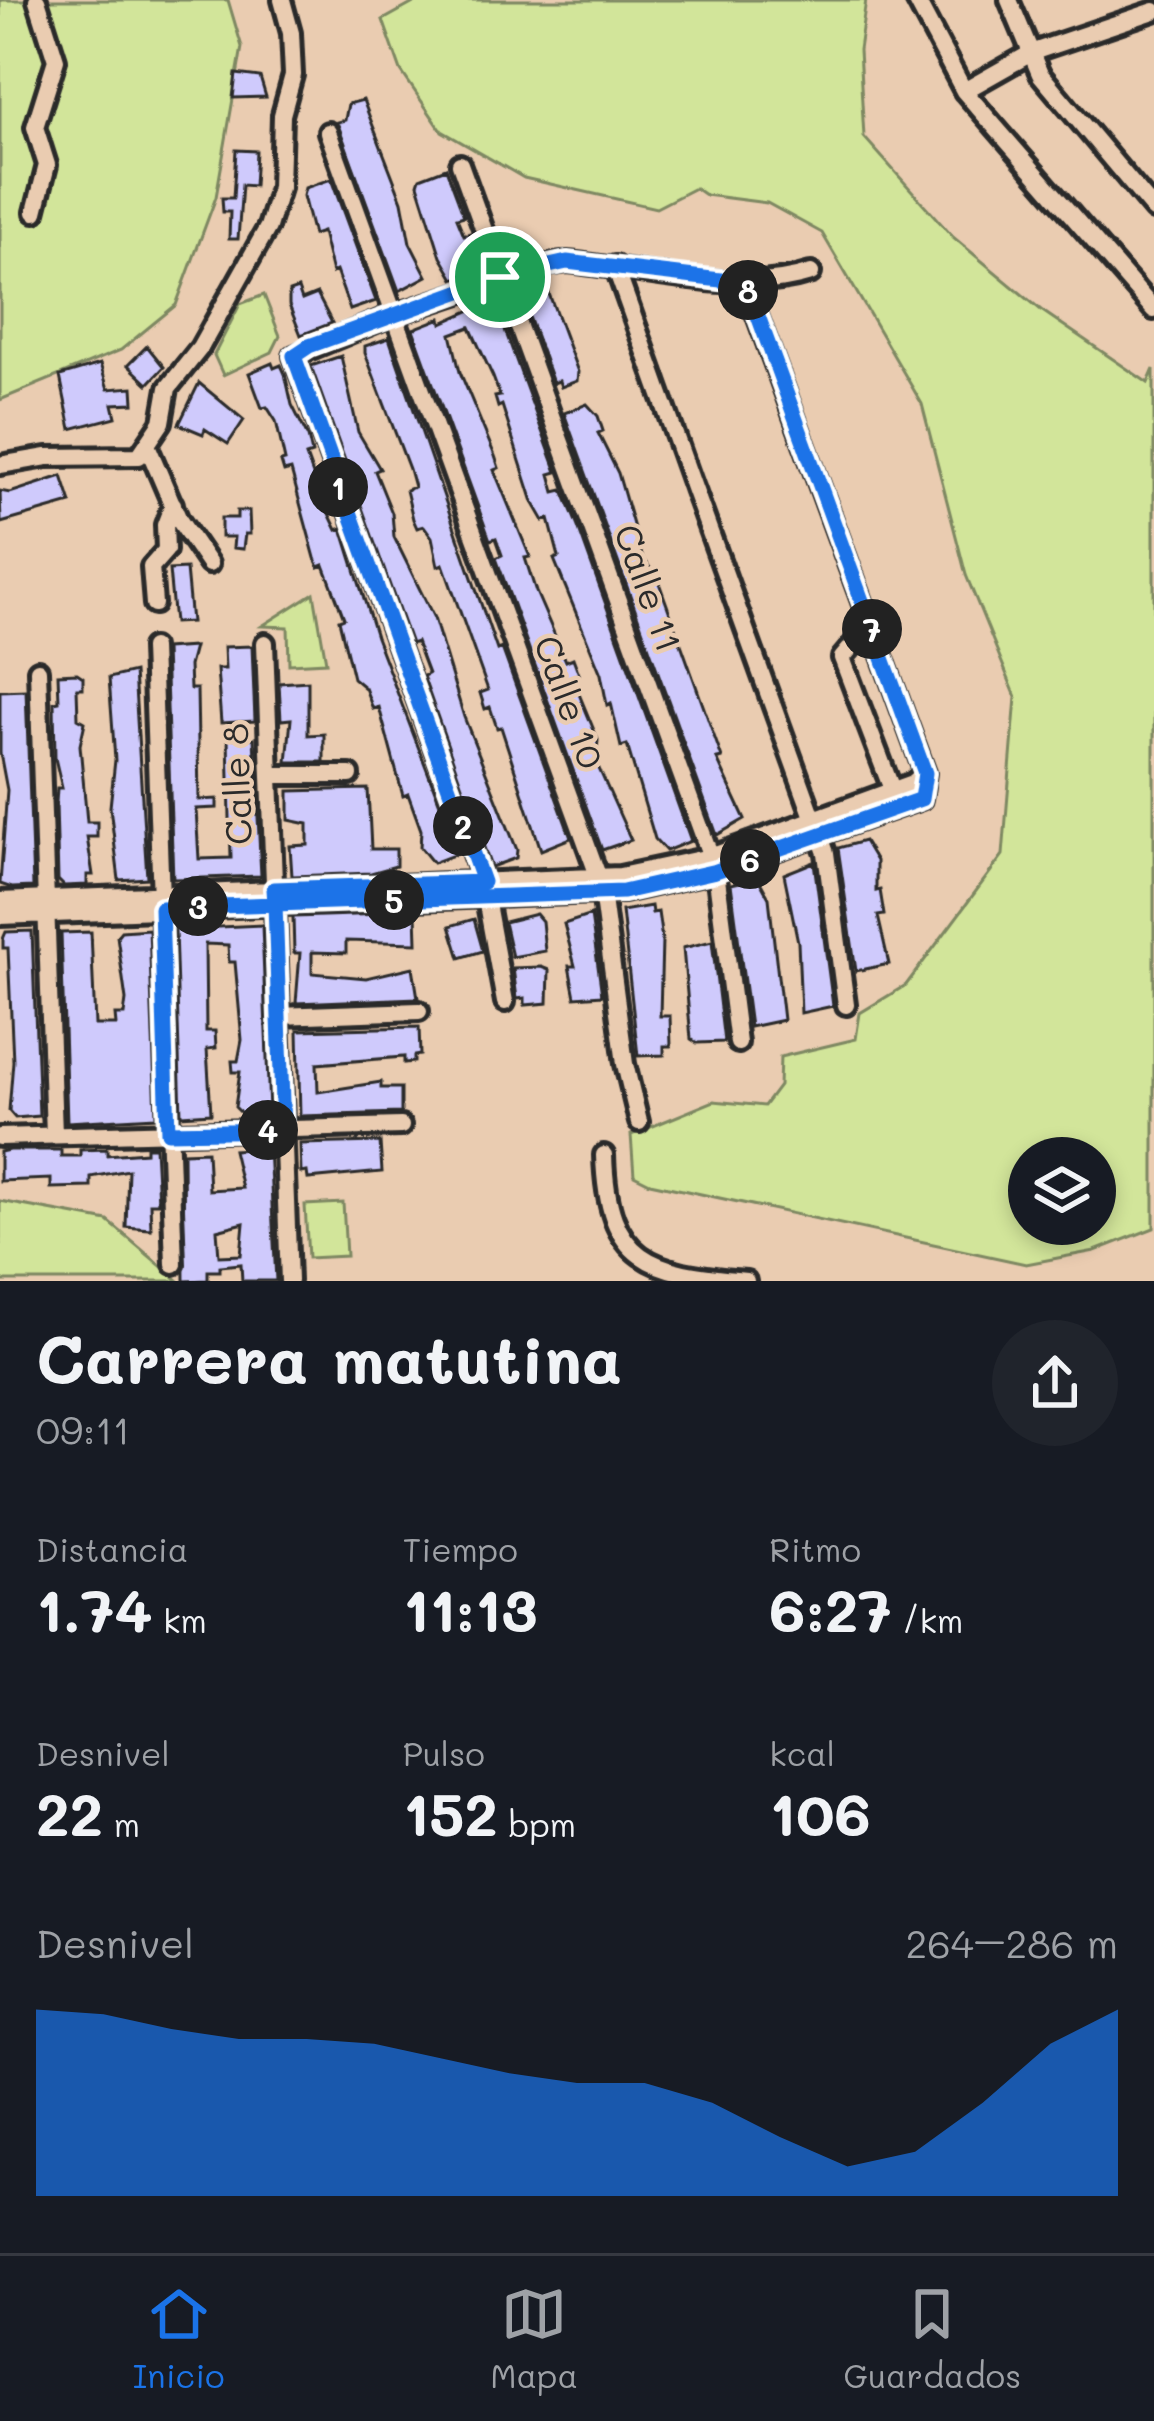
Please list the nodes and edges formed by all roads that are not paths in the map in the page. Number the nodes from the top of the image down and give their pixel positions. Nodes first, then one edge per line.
1 (37, 0) edge
2 (282, 0) edge
3 (916, 0) edge
4 (1009, 0) edge
5 (1154, 11) edge
6 (1033, 52) junction
7 (964, 91) junction
8 (328, 132) dead end
9 (460, 164) dead end
10 (1154, 210) edge
11 (35, 212) dead end
12 (615, 266) junction
13 (811, 273) dead end
14 (500, 277) junction
15 (746, 283) junction
16 (1154, 310) edge
17 (393, 315) junction
18 (147, 445) junction
19 (0, 465) edge
20 (173, 503) junction
21 (209, 564) dead end
22 (154, 604) dead end
23 (870, 625) junction
24 (265, 644) dead end
25 (152, 648) dead end
26 (38, 670) dead end
27 (350, 775) dead end
28 (270, 776) junction
29 (896, 799) junction
30 (816, 827) junction
31 (713, 864) junction
32 (601, 885) junction
33 (484, 889) junction
34 (274, 896) junction
35 (161, 900) junction
36 (0, 901) edge
37 (46, 907) junction
38 (0, 916) edge
39 (505, 1002) dead end
40 (846, 1005) dead end
41 (419, 1011) dead end
42 (279, 1016) junction
43 (738, 1043) dead end
44 (639, 1123) dead end
45 (401, 1126) dead end
46 (283, 1130) junction
47 (168, 1132) junction
48 (54, 1135) junction
49 (0, 1137) edge
50 (604, 1155) dead end
51 (175, 1264) dead end
52 (289, 1281) edge
53 (746, 1281) edge

1 - 11 street
2 - 18 street
3 - 7 street
4 - 6 street
5 - 6 street
6 - 7 street
6 - 10 street
7 - 16 street
8 - 17 street, Calle 10
9 - 14 street, Calle 11
12 - 14 street
12 - 15 street
12 - 30 street
13 - 15 street
14 - 17 street
14 - 31 street, Calle 11
15 - 23 street
17 - 32 street, Calle 10
17 - 33 street
18 - 19 street
18 - 20 street
20 - 21 street
20 - 22 street
23 - 29 street
23 - 29 street
24 - 28 street, Calle 8
25 - 35 street
26 - 37 street
27 - 28 street
28 - 34 street, Calle 8
29 - 30 street
30 - 31 street
30 - 40 street
31 - 32 street
31 - 43 street, Calle 11
32 - 33 street
32 - 44 street, Calle 10
33 - 34 street
33 - 39 street
34 - 35 street
34 - 42 street, Calle 8
35 - 37 street
35 - 47 street
36 - 37 street
37 - 38 street
37 - 48 street
41 - 42 street
42 - 46 street, Calle 8
45 - 46 street
46 - 47 street
46 - 52 street, Calle 8
47 - 48 street
47 - 51 street
48 - 49 street
50 - 53 street

